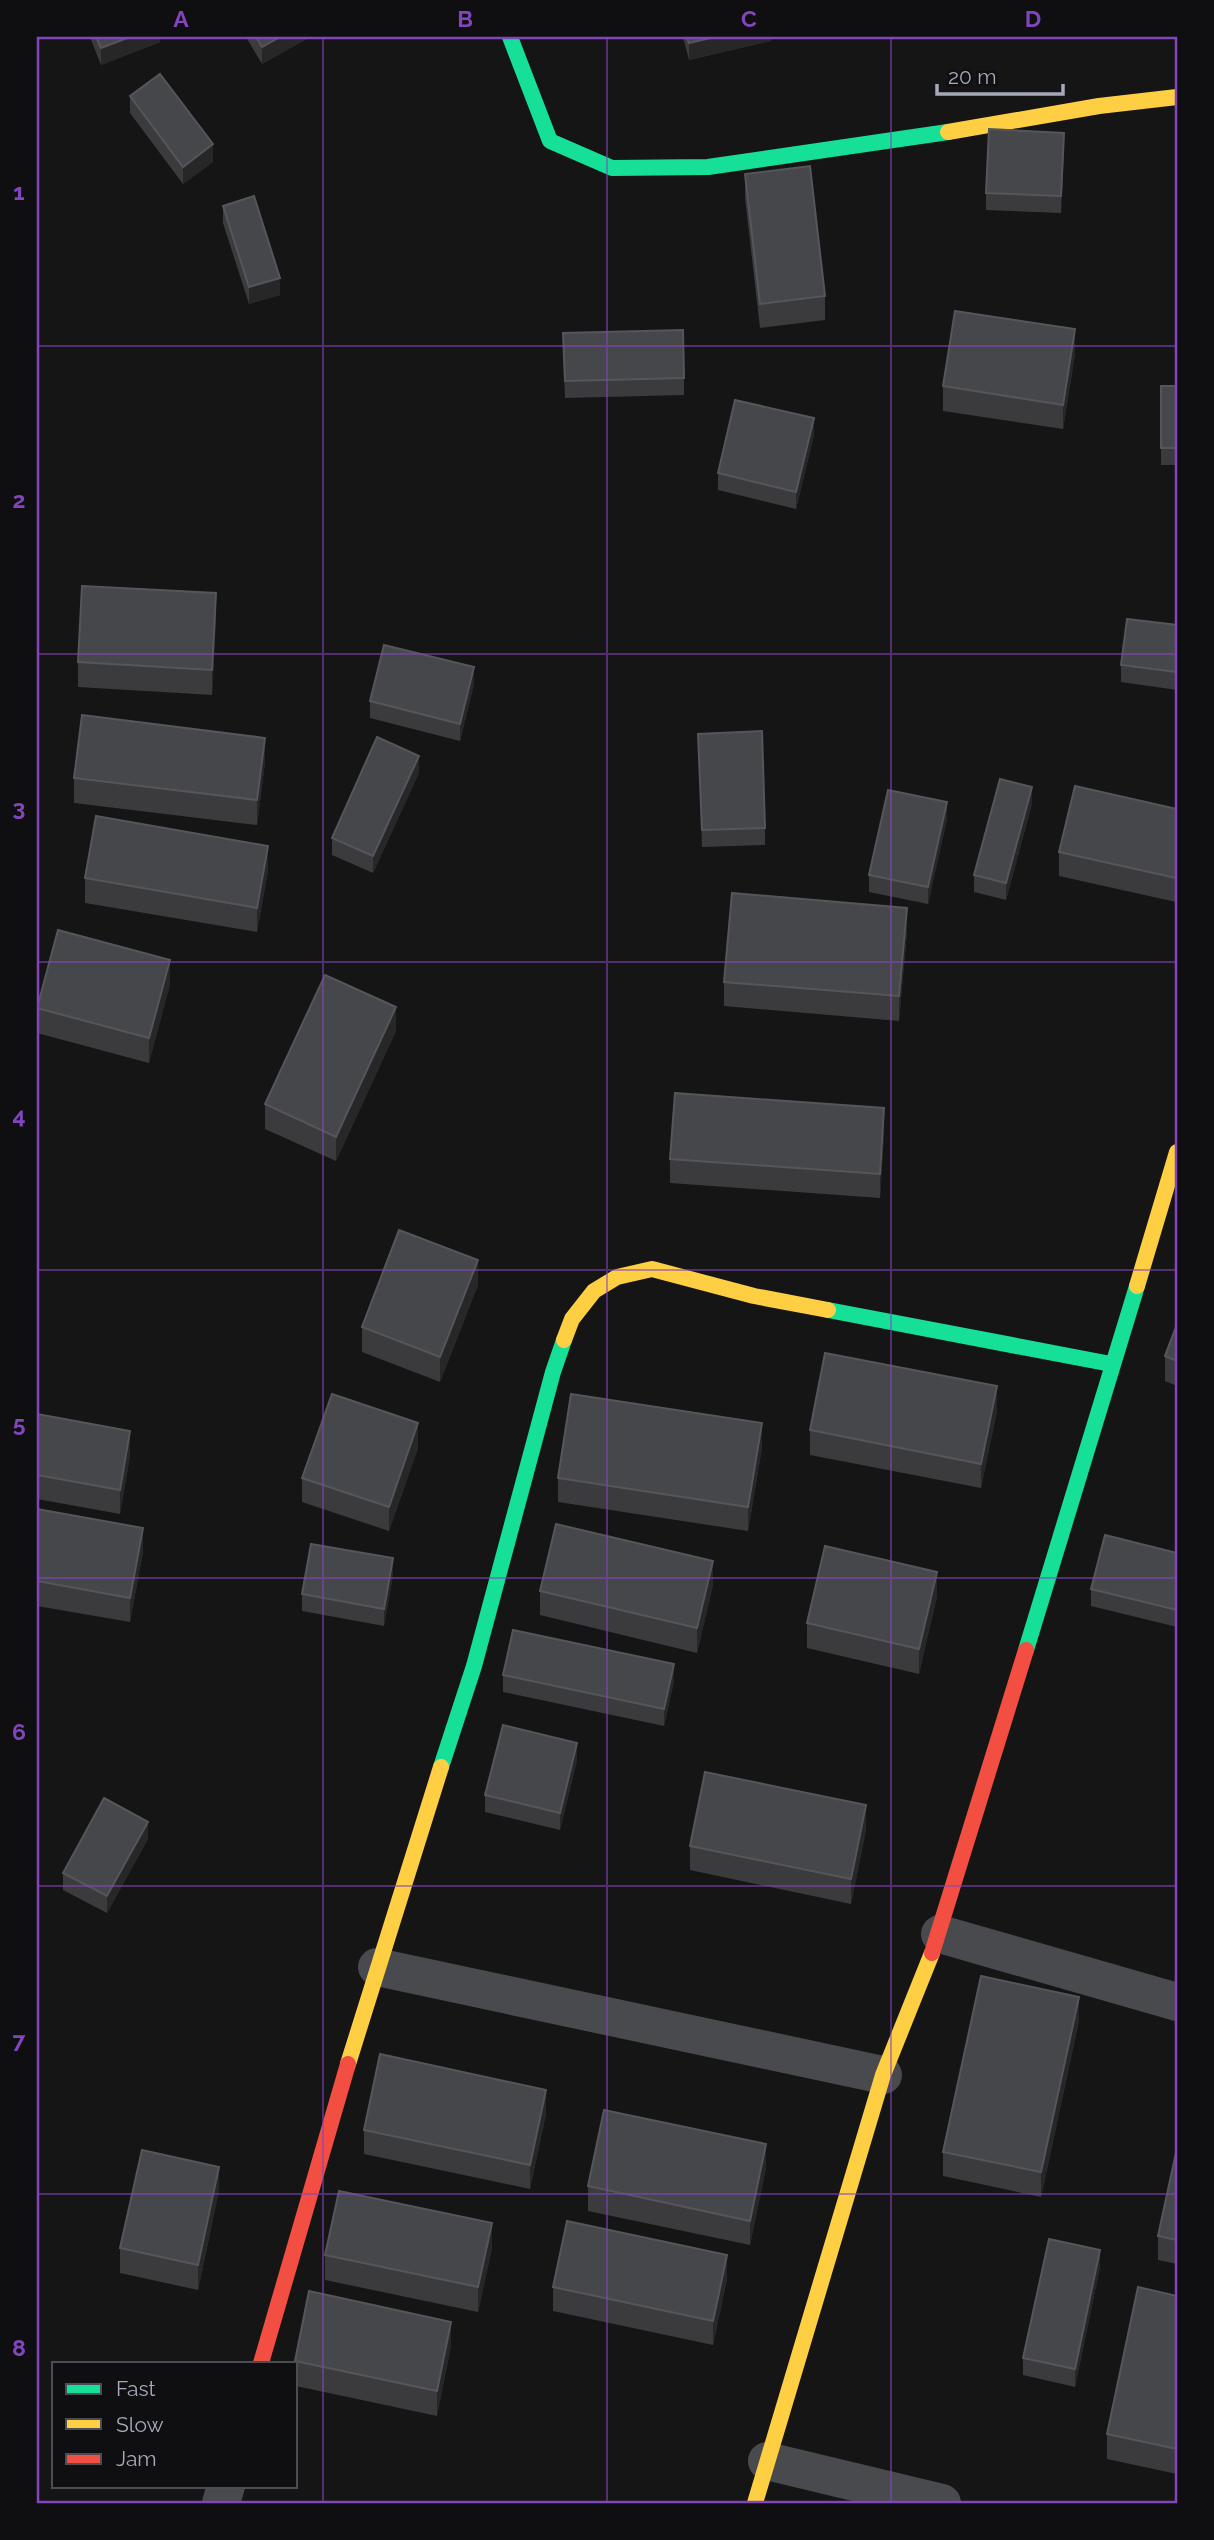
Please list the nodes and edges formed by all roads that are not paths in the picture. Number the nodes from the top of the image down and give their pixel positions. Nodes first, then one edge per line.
1 (510, 37) edge
2 (1177, 97) edge
3 (1177, 1152) edge
4 (1111, 1364) junction
5 (940, 1934) junction
6 (377, 1967) junction
7 (1177, 2002) edge
8 (883, 2075) junction
9 (261, 2362) edge
10 (767, 2461) junction
11 (755, 2503) edge
12 (943, 2503) edge

1 - 2 street
3 - 4 street
4 - 5 street
4 - 6 street
5 - 7 street
5 - 8 street
6 - 8 street
6 - 9 street
8 - 10 street
10 - 11 street
10 - 12 street

